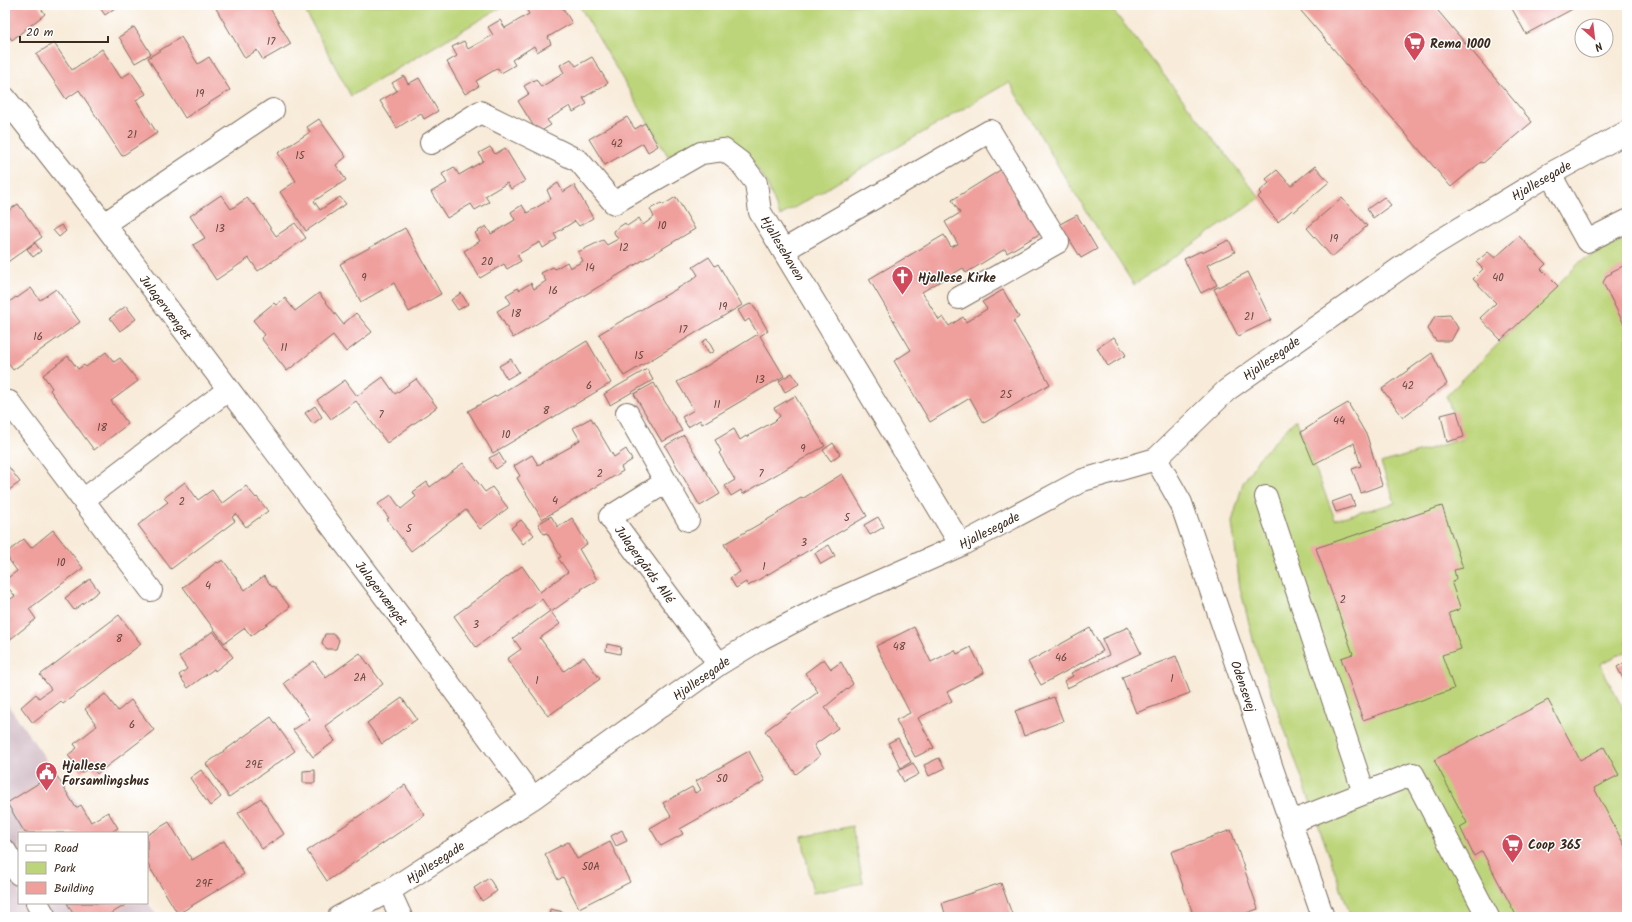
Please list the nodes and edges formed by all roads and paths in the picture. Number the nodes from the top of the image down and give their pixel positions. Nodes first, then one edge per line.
1 (5, 98) edge
2 (273, 110) dead end
3 (1627, 132) edge
4 (431, 143) dead end
5 (1550, 174) junction
6 (1627, 220) edge
7 (104, 224) junction
8 (784, 250) junction
9 (959, 298) dead end
10 (228, 390) junction
11 (9, 402) dead end
12 (627, 413) dead end
13 (1156, 459) junction
14 (666, 482) junction
15 (1266, 497) dead end
16 (83, 500) junction
17 (688, 520) dead end
18 (960, 545) junction
19 (151, 590) dead end
20 (718, 664) junction
21 (1364, 793) junction
22 (533, 798) junction
23 (1290, 822) junction
24 (5, 851) edge
25 (18, 872) edge
26 (389, 891) junction
27 (38, 904) edge
28 (45, 917) edge
29 (339, 917) edge
30 (401, 917) edge
31 (1323, 917) edge
32 (1488, 917) edge

1 - 7 street, Julagervænget
2 - 7 street
3 - 5 street, Hjallesegade
4 - 8 street, Hjallesehaven
5 - 6 street
5 - 13 street, Hjallesegade
7 - 10 street, Julagervænget
8 - 9 street
8 - 18 street, Hjallesehaven
10 - 16 street
10 - 22 street, Julagervænget
11 - 16 street
12 - 14 street
13 - 18 street, Hjallesegade
13 - 23 street, Odensevej
14 - 17 street
14 - 20 street, Julagergårds Allé
15 - 21 street
16 - 19 street
18 - 20 street, Hjallesegade
20 - 22 street, Hjallesegade
21 - 23 street
21 - 32 street
22 - 26 street, Hjallesegade
23 - 31 street, Odensevej
24 - 25 street
26 - 29 street, Hjallesegade
26 - 30 street
27 - 28 street

